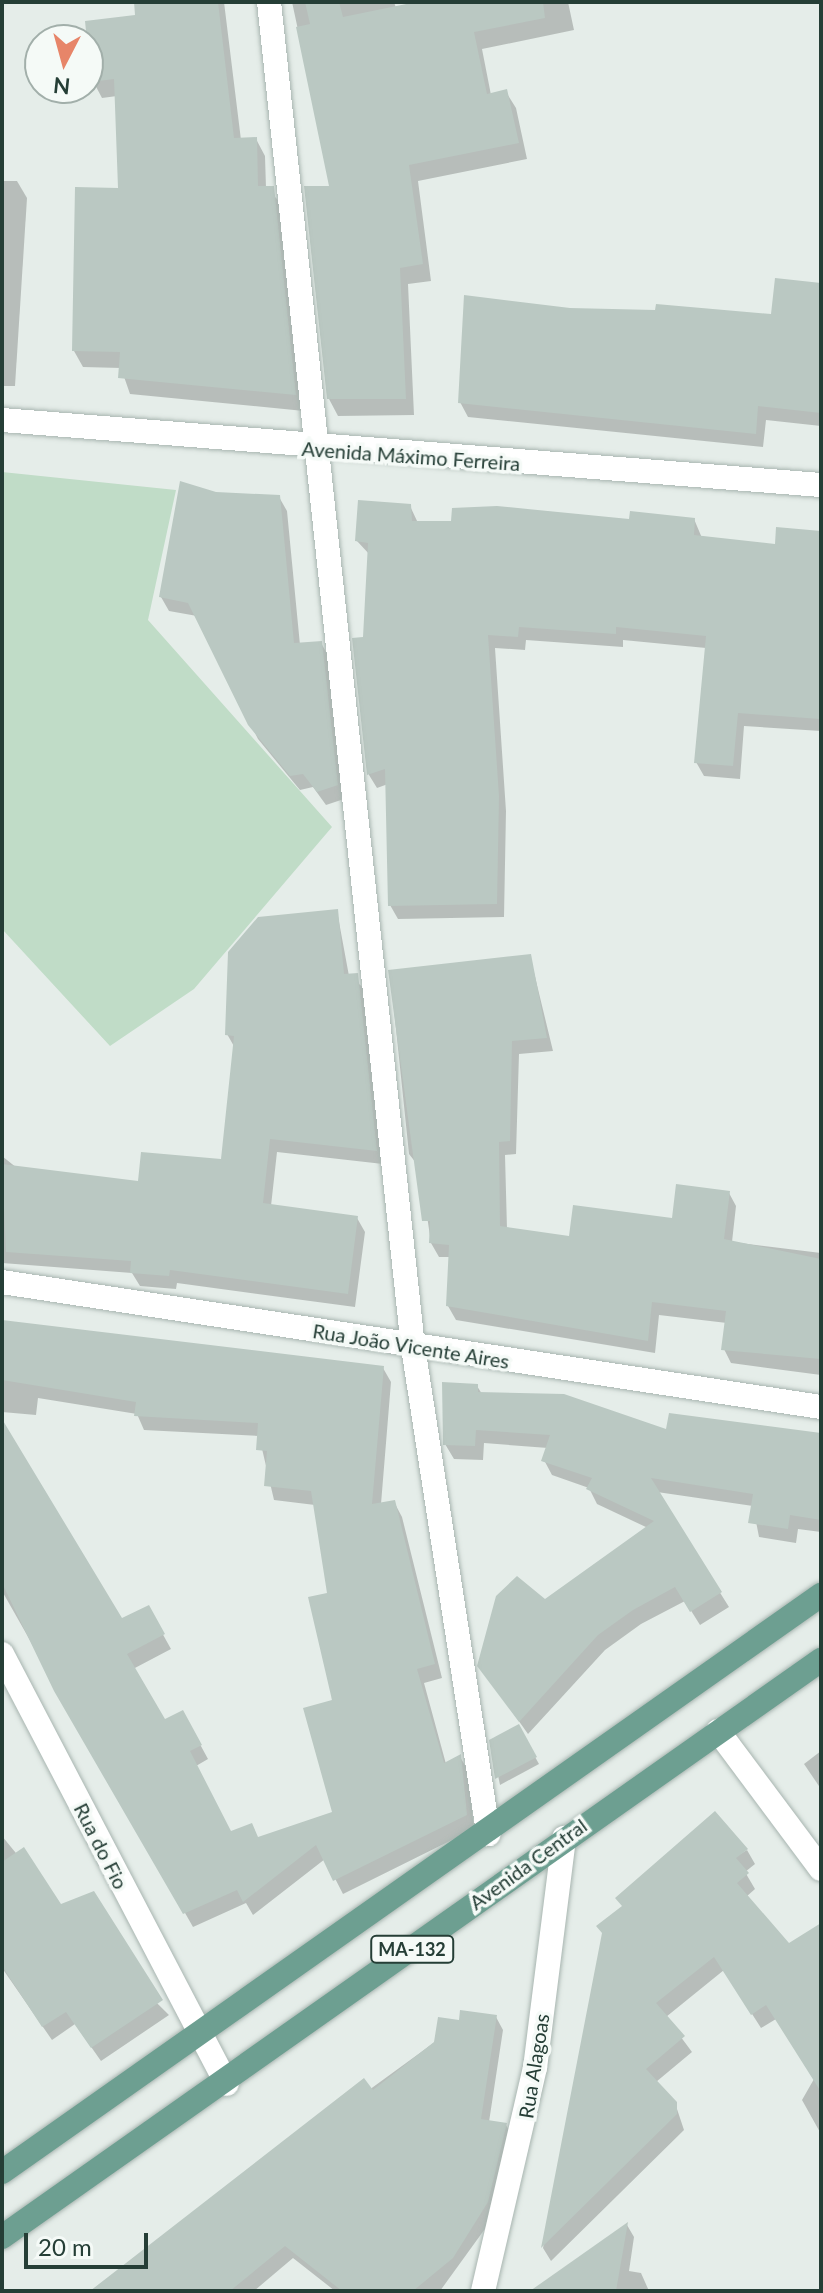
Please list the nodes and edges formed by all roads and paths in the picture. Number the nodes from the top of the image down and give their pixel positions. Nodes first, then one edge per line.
1 (269, 2) edge
2 (2, 420) edge
3 (315, 449) junction
4 (821, 485) edge
5 (2, 1282) edge
6 (413, 1347) junction
7 (821, 1407) edge
8 (821, 1595) edge
9 (2, 1654) edge
10 (821, 1660) edge
11 (718, 1731) junction
12 (488, 1834) junction
13 (564, 1838) junction
14 (821, 1869) edge
15 (200, 2039) junction
16 (227, 2084) junction
17 (2, 2172) edge
18 (2, 2237) edge
19 (483, 2291) edge

1 - 3 street
2 - 3 street, Avenida Máximo Ferreira
3 - 4 street, Avenida Máximo Ferreira
3 - 6 street
5 - 6 street, Rua João Vicente Aires
6 - 7 street, Rua João Vicente Aires
6 - 12 street
8 - 12 main road, MA-132
9 - 15 street, Rua do Fio
10 - 11 main road, Avenida Central / MA-132
11 - 13 main road, Avenida Central / MA-132
11 - 14 street
12 - 15 main road, MA-132
13 - 16 main road, Avenida Central / MA-132
13 - 19 street, Rua Alagoas
15 - 16 street, Rua do Fio
15 - 17 main road, MA-132
16 - 18 main road, Avenida Central / MA-132

